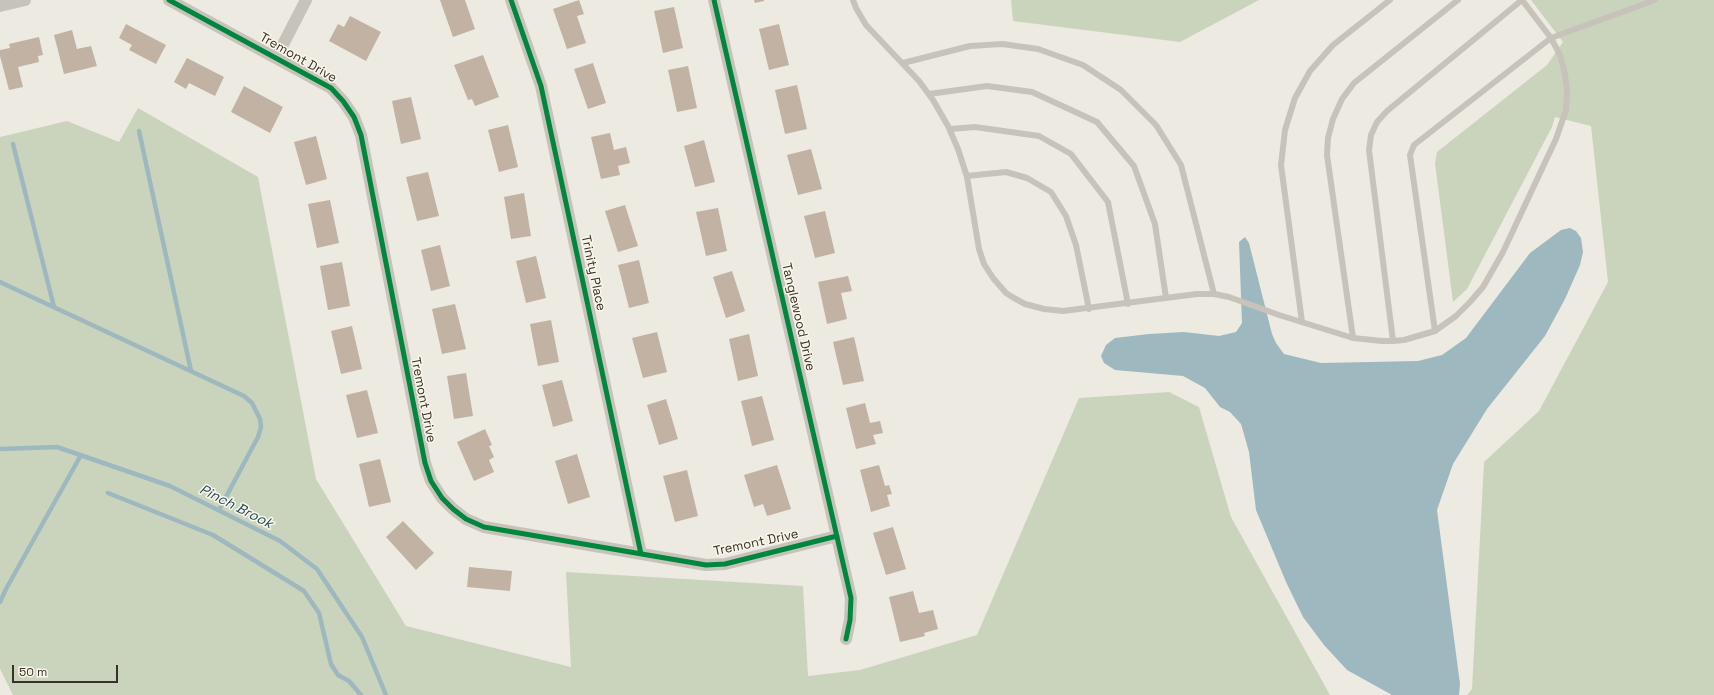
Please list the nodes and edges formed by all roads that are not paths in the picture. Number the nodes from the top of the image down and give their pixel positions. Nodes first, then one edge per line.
1 (25, 0) edge
2 (170, 0) edge
3 (306, 0) edge
4 (511, 0) edge
5 (714, 0) edge
6 (853, 0) edge
7 (1390, 0) edge
8 (1458, 0) edge
9 (1655, 0) edge
10 (0, 6) edge
11 (1551, 38) junction
12 (276, 58) junction
13 (903, 63) junction
14 (929, 94) junction
15 (950, 129) junction
16 (966, 176) junction
17 (1214, 294) junction
18 (1166, 298) junction
19 (1128, 304) junction
20 (1089, 309) junction
21 (1302, 322) junction
22 (1435, 330) junction
23 (1353, 338) junction
24 (1393, 341) junction
25 (837, 536) junction
26 (641, 554) junction
27 (846, 639) dead end

1 - 10 street
2 - 12 street, Tremont Drive
3 - 12 street
4 - 26 street, Trinity Place
5 - 25 street, Tanglewood Drive
6 - 13 lane
7 - 21 lane
8 - 23 lane
9 - 11 lane
11 - 22 lane
11 - 22 lane
11 - 24 lane
12 - 26 street, Tremont Drive
13 - 14 lane
13 - 17 lane
14 - 15 lane
14 - 18 lane
15 - 16 lane
15 - 19 lane
16 - 20 lane
16 - 20 lane
17 - 18 lane
17 - 21 lane
18 - 19 lane
19 - 20 lane
21 - 23 lane
22 - 24 lane
23 - 24 lane
25 - 26 street, Tremont Drive
25 - 27 street, Tanglewood Drive

